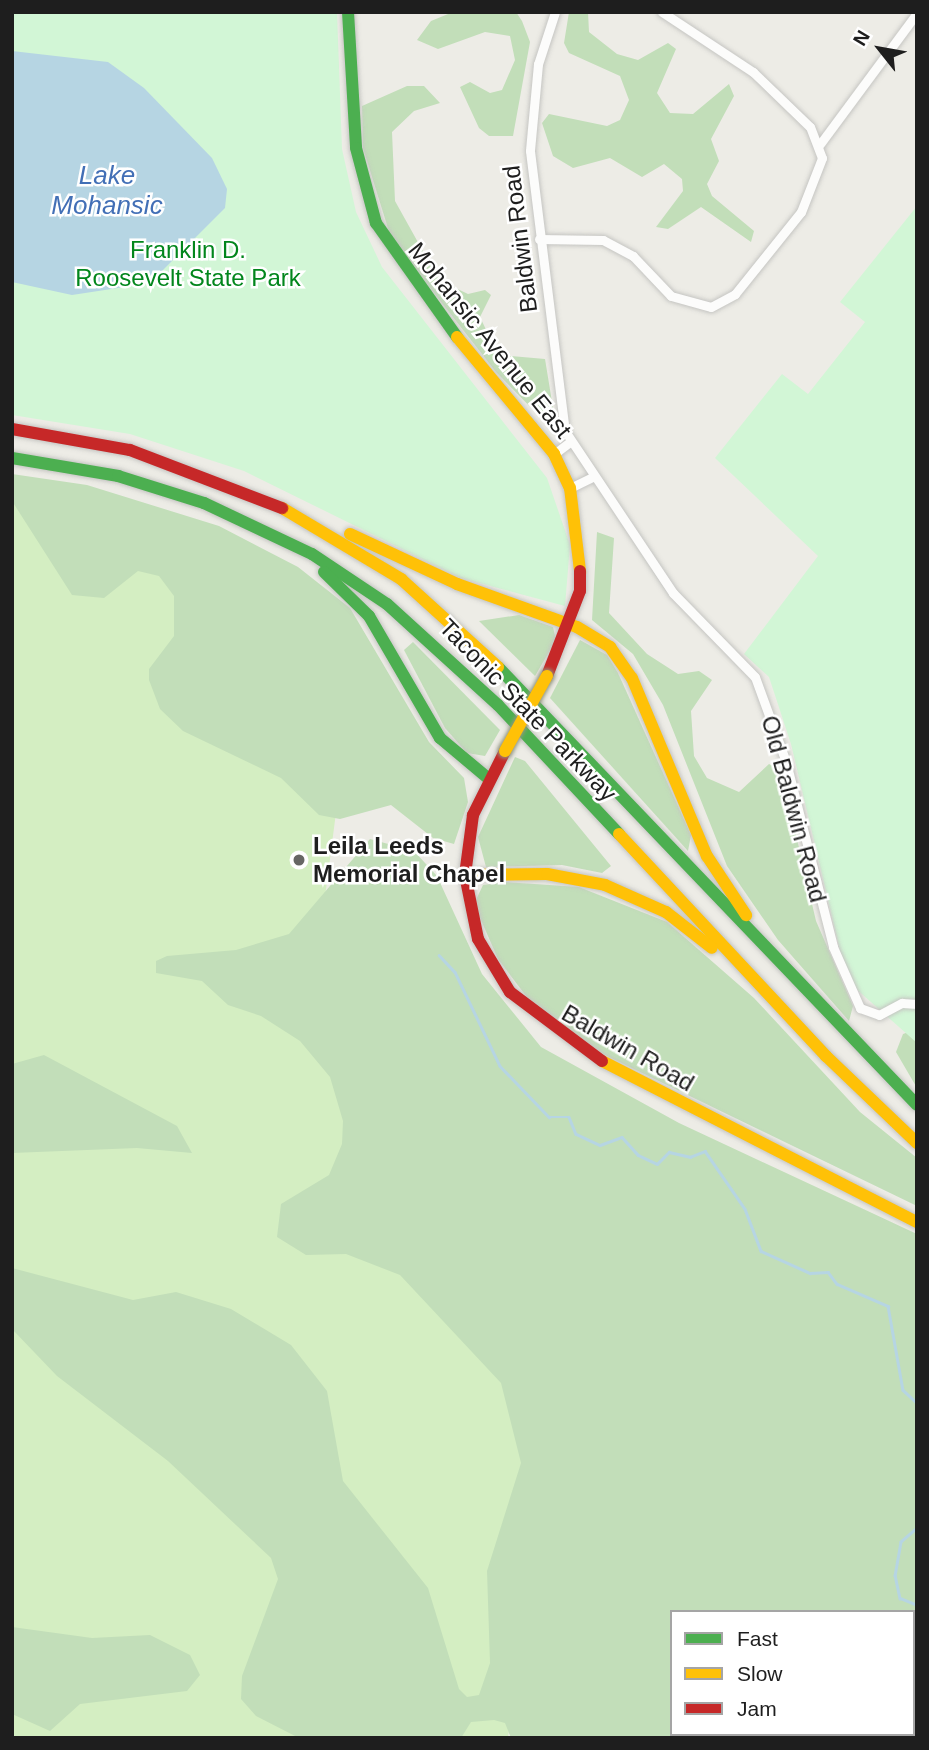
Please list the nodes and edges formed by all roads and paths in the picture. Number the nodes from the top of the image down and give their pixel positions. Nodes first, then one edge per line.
1 (348, 12) edge
2 (555, 12) edge
3 (662, 12) edge
4 (917, 13) edge
5 (820, 144) junction
6 (539, 239) junction
7 (12, 429) edge
8 (570, 442) junction
9 (554, 454) junction
10 (12, 458) edge
11 (593, 477) junction
12 (216, 478) junction
13 (570, 488) junction
14 (259, 527) junction
15 (572, 624) junction
16 (489, 779) junction
17 (465, 875) junction
18 (802, 988) junction
19 (917, 1004) edge
20 (785, 1012) junction
21 (917, 1105) edge
22 (917, 1143) edge
23 (917, 1222) edge

1 - 9 main road, Mohansic Avenue East
2 - 6 street, Baldwin Road
3 - 5 street
4 - 5 street
5 - 6 street
6 - 8 street, Baldwin Road
7 - 12 main road, Taconic State Parkway
8 - 9 street
8 - 11 street, Old Baldwin Road
9 - 13 main road, Mohansic Avenue East
10 - 14 main road, Taconic State Parkway
11 - 13 street
11 - 19 street, Old Baldwin Road
12 - 15 main road
12 - 18 main road, Taconic State Parkway
13 - 15 main road, Baldwin Road
14 - 16 main road
14 - 20 main road, Taconic State Parkway
15 - 16 main road, Baldwin Road, bridge
15 - 18 main road
16 - 17 main road, Baldwin Road
17 - 20 main road
17 - 23 main road, Baldwin Road
18 - 21 main road, Taconic State Parkway
20 - 22 main road, Taconic State Parkway

